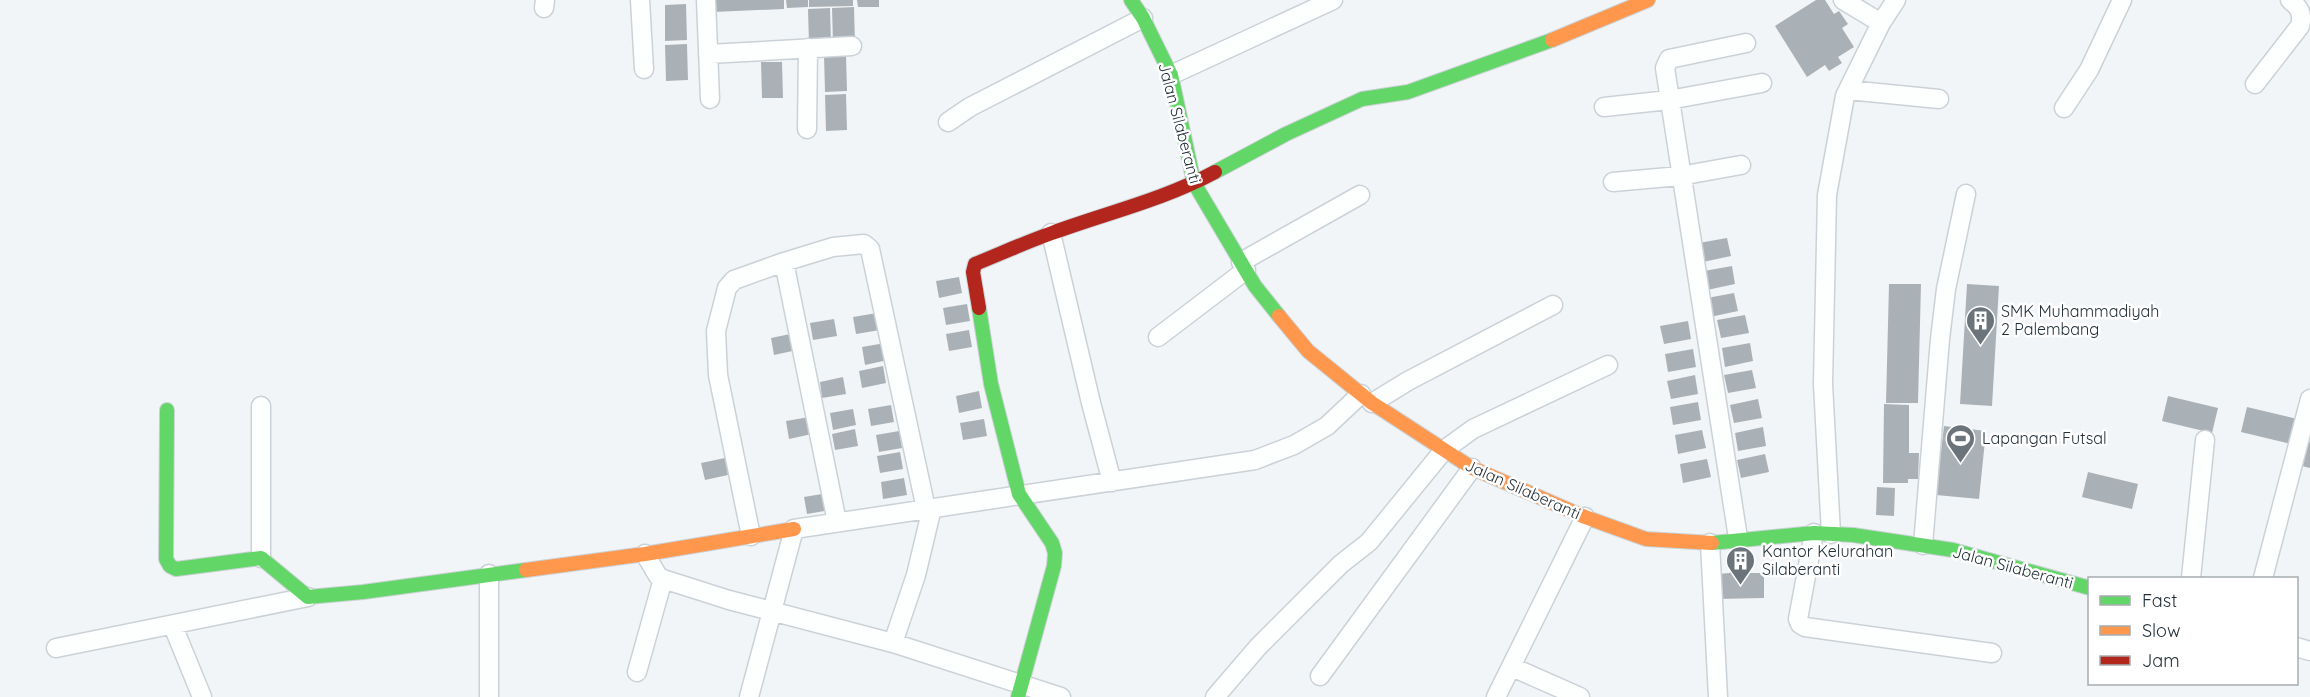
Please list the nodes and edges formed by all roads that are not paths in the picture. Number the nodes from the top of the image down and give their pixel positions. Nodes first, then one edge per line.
1 (640, 0) edge
2 (706, 0) edge
3 (1131, 0) edge
4 (1333, 0) edge
5 (1648, 0) edge
6 (1843, 0) edge
7 (1896, 0) edge
8 (2122, 0) edge
9 (2290, 0) edge
10 (1143, 18) junction
11 (1881, 23) junction
12 (1746, 43) dead end
13 (852, 46) dead end
14 (808, 48) junction
15 (708, 54) junction
16 (644, 69) dead end
17 (1171, 75) junction
18 (1762, 83) dead end
19 (2255, 84) dead end
20 (1848, 90) junction
21 (710, 99) dead end
22 (1939, 99) dead end
23 (1669, 100) junction
24 (1604, 107) dead end
25 (2064, 108) dead end
26 (948, 122) dead end
27 (807, 129) dead end
28 (1741, 165) dead end
29 (1680, 176) junction
30 (1613, 182) dead end
31 (1194, 183) junction
32 (1966, 194) dead end
33 (1360, 195) dead end
34 (1051, 233) junction
35 (784, 262) junction
36 (1244, 266) junction
37 (1553, 305) dead end
38 (1158, 337) dead end
39 (1608, 365) dead end
40 (1367, 399) junction
41 (2310, 399) edge
42 (261, 406) dead end
43 (167, 411) dead end
44 (2205, 440) dead end
45 (1444, 450) junction
46 (1472, 468) junction
47 (1112, 482) junction
48 (1019, 494) junction
49 (929, 508) junction
50 (1585, 517) junction
51 (837, 522) junction
52 (794, 529) junction
53 (1822, 533) junction
54 (751, 536) junction
55 (1738, 538) junction
56 (1710, 543) junction
57 (1923, 545) junction
58 (645, 554) junction
59 (261, 558) junction
60 (489, 574) junction
61 (2191, 577) edge
62 (2264, 577) edge
63 (663, 579) junction
64 (2088, 587) edge
65 (308, 597) junction
66 (772, 612) junction
67 (173, 626) junction
68 (893, 643) junction
69 (56, 648) dead end
70 (1992, 653) dead end
71 (1512, 667) junction
72 (637, 672) dead end
73 (1320, 676) dead end
74 (1020, 691) edge
75 (202, 697) edge
76 (489, 697) edge
77 (749, 697) edge
78 (1061, 697) edge
79 (1215, 697) edge
80 (1496, 697) edge
81 (1580, 697) edge
82 (1718, 697) edge

1 - 16 street
2 - 15 street
3 - 10 street, Jalan Silaberanti
4 - 17 street
5 - 31 street
6 - 11 street
7 - 11 street
8 - 25 street
9 - 19 street
10 - 17 street, Jalan Silaberanti
10 - 26 street
11 - 20 street
12 - 23 street
13 - 14 street
14 - 15 street
14 - 27 street
15 - 21 street
17 - 31 street, Jalan Silaberanti
18 - 23 street
20 - 22 street
20 - 53 street
23 - 24 street
23 - 29 street
28 - 29 street
29 - 30 street
29 - 55 street
31 - 34 street
31 - 36 street, Jalan Silaberanti
32 - 57 street
33 - 36 street
34 - 47 street
34 - 48 street
35 - 49 street
35 - 51 street
35 - 54 street
36 - 38 street
36 - 40 street, Jalan Silaberanti
37 - 40 street
39 - 45 street
40 - 45 street, Jalan Silaberanti
40 - 47 street
41 - 62 street
42 - 59 street
43 - 59 street
44 - 61 street
45 - 46 street, Jalan Silaberanti
45 - 79 street
46 - 50 street, Jalan Silaberanti
46 - 73 street
47 - 48 street
48 - 49 street
48 - 74 street
49 - 51 street
49 - 68 street
50 - 56 street, Jalan Silaberanti
50 - 71 street
51 - 52 street
52 - 54 street
52 - 66 street
53 - 55 street, Jalan Silaberanti
53 - 57 street, Jalan Silaberanti
53 - 70 street
54 - 58 street
55 - 56 street, Jalan Silaberanti
56 - 82 street
57 - 64 street, Jalan Silaberanti
58 - 60 street
58 - 63 street
59 - 65 street
60 - 65 street
60 - 76 street
63 - 66 street
63 - 72 street
65 - 67 street
66 - 68 street
66 - 77 street
67 - 69 street
67 - 75 street
68 - 74 street
71 - 80 street
71 - 81 street
74 - 78 street

